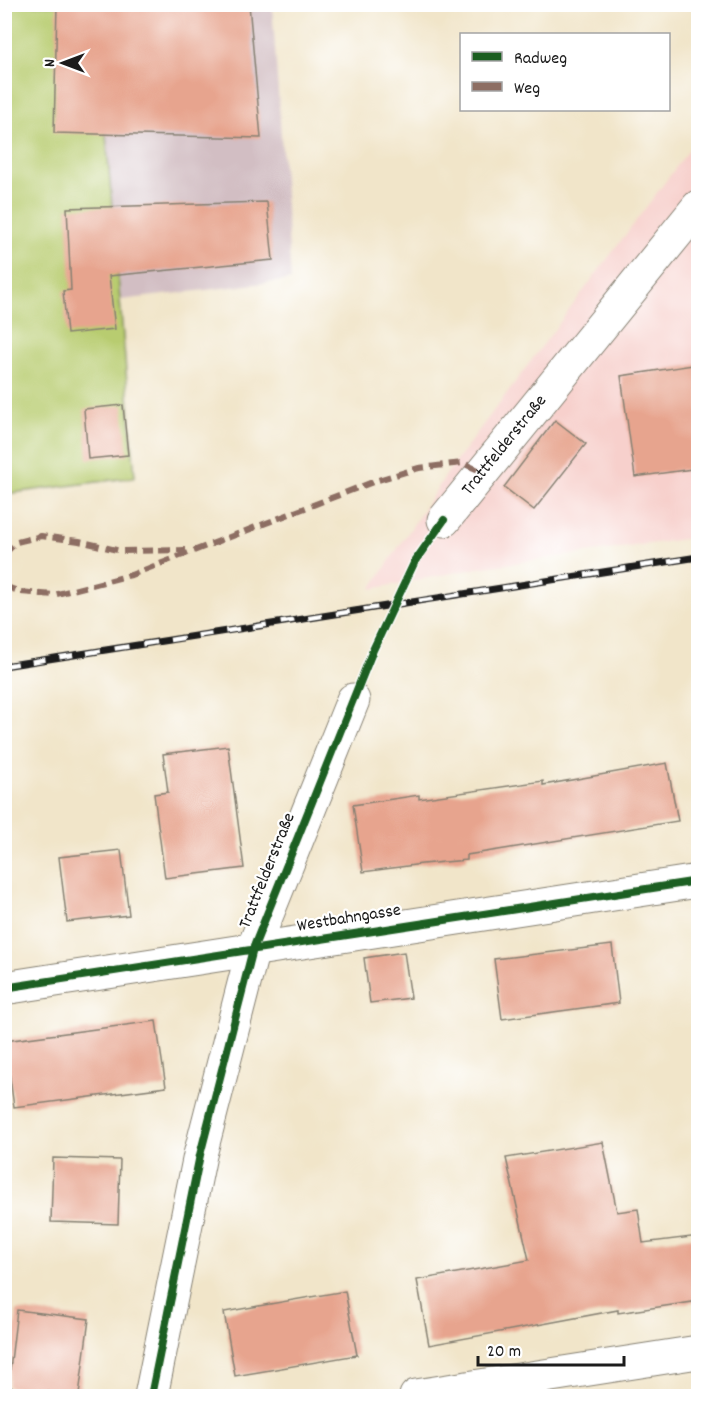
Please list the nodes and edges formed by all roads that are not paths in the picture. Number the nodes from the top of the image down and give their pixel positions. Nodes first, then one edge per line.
1 (699, 207) edge
2 (444, 520) dead end
3 (352, 700) dead end
4 (699, 881) edge
5 (253, 949) junction
6 (4, 988) edge
7 (699, 1352) edge
8 (151, 1396) edge
9 (416, 1396) edge

1 - 2 street, Trattfelderstraße
3 - 5 street, Trattfelderstraße
4 - 5 street, Westbahngasse
5 - 6 street, Westbahngasse
5 - 8 street, Trattfelderstraße
7 - 9 street

